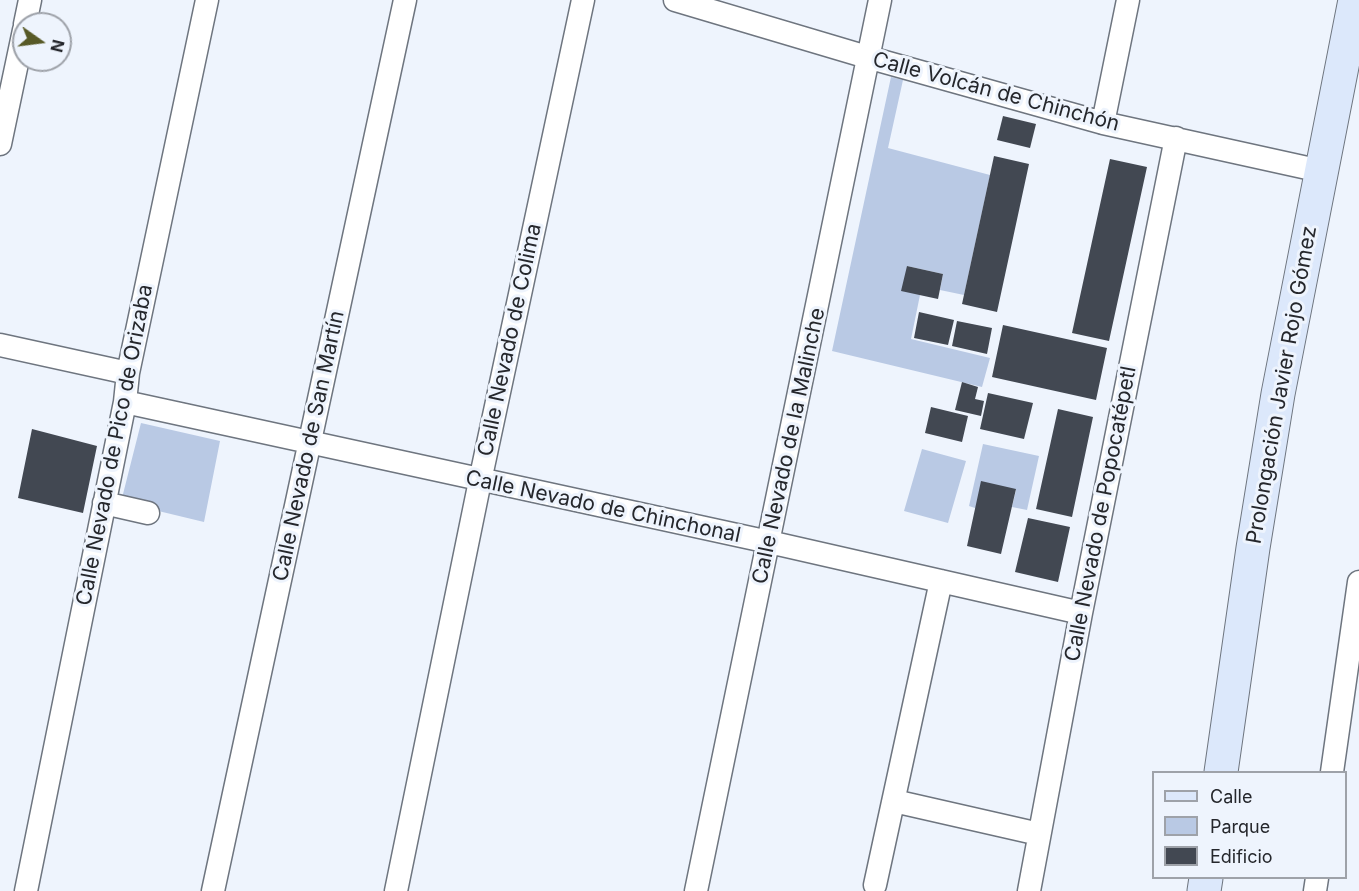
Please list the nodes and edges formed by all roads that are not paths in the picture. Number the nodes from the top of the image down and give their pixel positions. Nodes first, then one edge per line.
1 (207, 0) edge
2 (405, 0) edge
3 (583, 0) edge
4 (675, 0) edge
5 (880, 0) edge
6 (1128, 0) edge
7 (1355, 0) edge
8 (867, 57) junction
9 (15, 72) edge
10 (1102, 123) junction
11 (1176, 138) junction
12 (0, 144) edge
13 (1321, 171) junction
14 (0, 345) edge
15 (128, 373) junction
16 (125, 402) junction
17 (310, 443) junction
18 (480, 481) junction
19 (104, 503) junction
20 (148, 513) dead end
21 (769, 542) junction
22 (942, 581) junction
23 (1359, 582) edge
24 (1081, 614) junction
25 (1221, 771) edge
26 (1332, 771) edge
27 (894, 801) junction
28 (1039, 834) junction
29 (875, 885) dead end
30 (26, 891) edge
31 (213, 891) edge
32 (396, 891) edge
33 (696, 891) edge
34 (1029, 891) edge

1 - 15 street, Calle Nevado de Pico de Orizaba
2 - 17 street, Calle Nevado de San Martín
3 - 18 street, Calle Nevado de Colima
4 - 8 street, Calle Volcán de Chinchón
5 - 8 street, Calle Nevado de la Malinche
6 - 10 street
7 - 13 street, Prolongación Javier Rojo Gómez
8 - 10 street, Calle Volcán de Chinchón
8 - 21 street, Calle Nevado de la Malinche
9 - 12 street
10 - 11 street, Calle Volcán de Chinchón
11 - 13 street, Calle Volcán de Chinchón
11 - 24 street, Calle Nevado de Popocatépetl
13 - 25 street, Prolongación Javier Rojo Gómez
14 - 15 street
15 - 16 street, Calle Nevado de Pico de Orizaba
16 - 17 street, Calle Nevado de Chinchonal
16 - 19 street, Calle Nevado de Pico de Orizaba
17 - 18 street, Calle Nevado de Chinchonal
17 - 31 street, Calle Nevado de San Martín
18 - 21 street, Calle Nevado de Chinchonal
18 - 32 street, Calle Nevado de Colima
19 - 20 street
19 - 30 street, Calle Nevado de Pico de Orizaba
21 - 22 street, Calle Nevado de Chinchonal
21 - 33 street, Calle Nevado de la Malinche
22 - 24 street, Calle Nevado de Chinchonal
22 - 27 street
23 - 26 street
24 - 28 street, Calle Nevado de Popocatépetl
27 - 28 street
27 - 29 street
28 - 34 street, Calle Nevado de Popocatépetl

